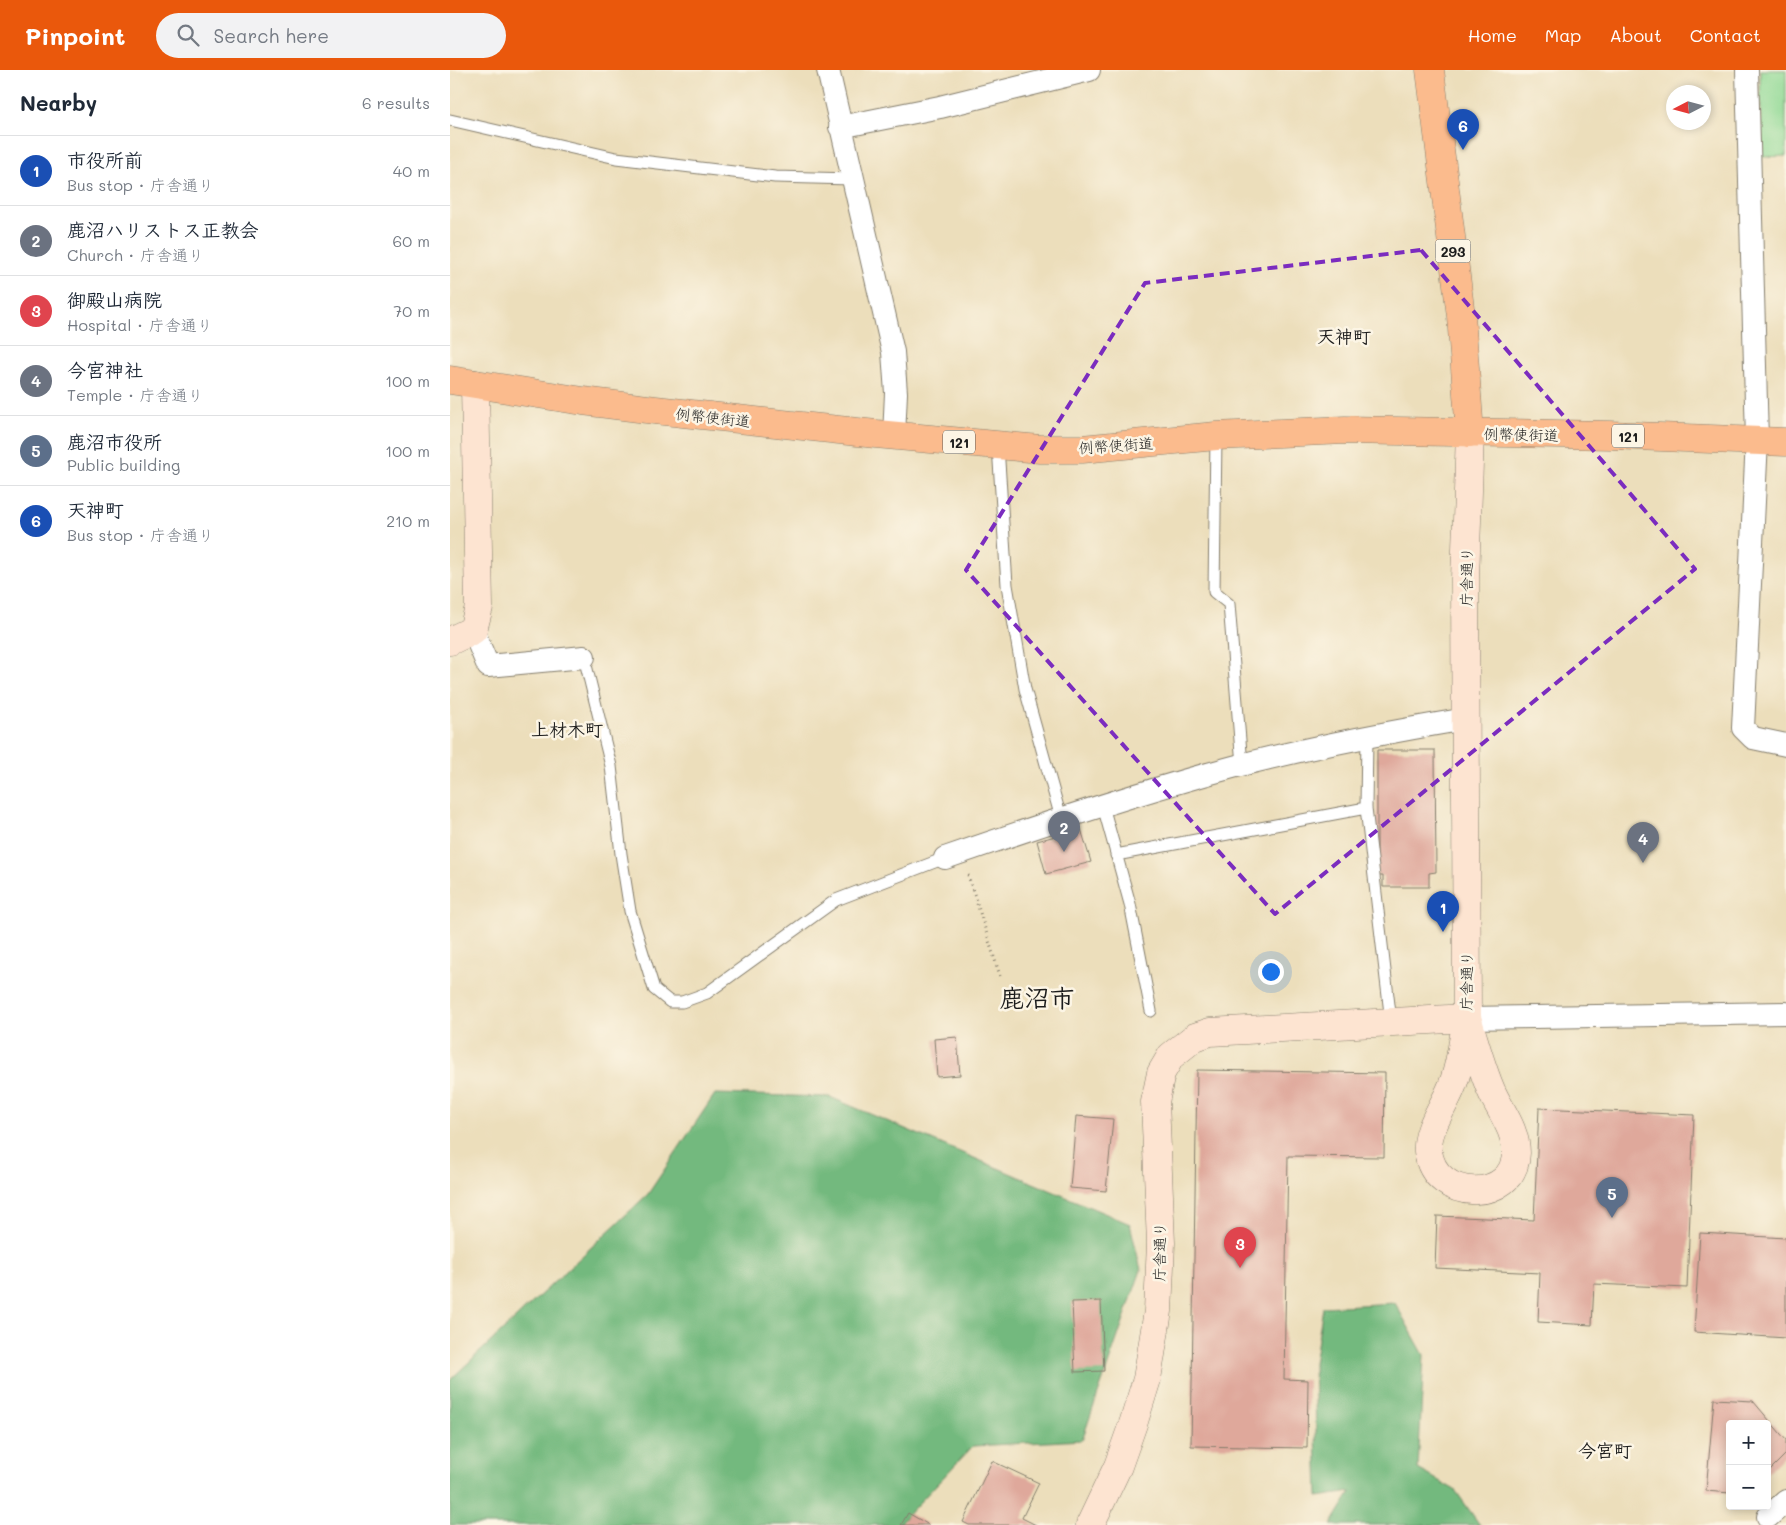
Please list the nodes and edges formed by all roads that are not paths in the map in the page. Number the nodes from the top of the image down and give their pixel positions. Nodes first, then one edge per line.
1 (828, 70) edge
2 (1089, 70) edge
3 (1430, 70) edge
4 (1748, 70) edge
5 (450, 120) edge
6 (840, 127) junction
7 (852, 180) junction
8 (462, 382) edge
9 (1470, 433) junction
10 (894, 436) junction
11 (1216, 436) junction
12 (1757, 440) junction
13 (1786, 442) edge
14 (998, 446) junction
15 (462, 636) edge
16 (584, 656) joint
17 (1466, 719) junction
18 (1367, 737) junction
19 (1786, 745) edge
20 (1242, 765) junction
21 (1103, 806) junction
22 (1366, 808) junction
23 (1061, 818) junction
24 (1116, 855) junction
25 (953, 856) joint
26 (1151, 1011) dead end
27 (1786, 1013) edge
28 (1467, 1018) junction
29 (1391, 1022) junction
30 (1786, 1501) edge
31 (1768, 1517) dead end
32 (1090, 1525) edge

1 - 6 street
2 - 6 street
3 - 9 highway, 庁舎通り / 293
4 - 12 street
5 - 7 lane
6 - 7 street
7 - 10 street
8 - 10 highway, 例幣使街道 / 121
8 - 15 street
9 - 11 highway, 例幣使街道 / 121
9 - 12 highway, 例幣使街道 / 121
9 - 17 street, 庁舎通り
10 - 14 highway, 例幣使街道 / 121
11 - 14 highway, 例幣使街道 / 121
11 - 20 lane
12 - 13 highway, 例幣使街道 / 121
12 - 19 street
14 - 23 lane
15 - 16 street
16 - 25 lane
17 - 18 street
17 - 28 street, 庁舎通り
18 - 20 street
18 - 22 lane
20 - 21 street
21 - 23 street
21 - 24 lane
22 - 24 lane
22 - 29 lane
23 - 25 street
24 - 26 lane
27 - 28 street
28 - 28 street
28 - 29 street, 庁舎通り
29 - 32 street, 庁舎通り
30 - 31 street

